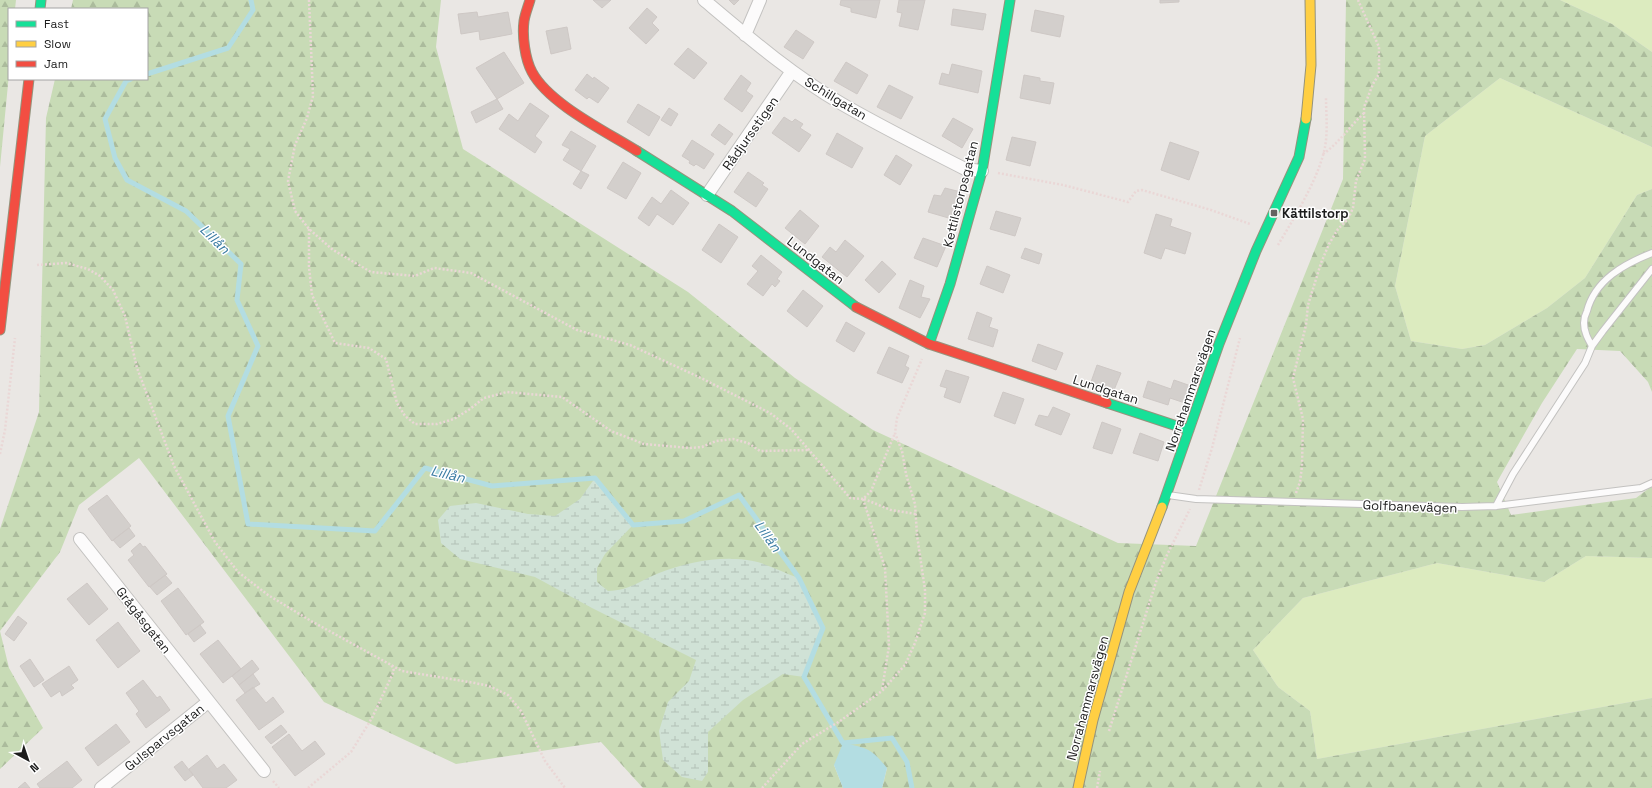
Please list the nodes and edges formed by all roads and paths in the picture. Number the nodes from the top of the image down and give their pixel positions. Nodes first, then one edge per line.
1 (309, 0) edge
2 (530, 0) edge
3 (704, 0) edge
4 (760, 0) edge
5 (1010, 0) edge
6 (1310, 0) edge
7 (1358, 0) edge
8 (745, 35) junction
9 (792, 71) junction
10 (29, 80) edge
11 (1326, 90) dead end
12 (1364, 113) junction
13 (1323, 154) junction
14 (982, 170) junction
15 (707, 195) junction
16 (309, 229) junction
17 (1248, 231) dead end
18 (1275, 251) dead end
19 (1652, 253) edge
20 (37, 265) dead end
21 (1652, 269) edge
22 (0, 330) edge
23 (1241, 336) dead end
24 (928, 344) junction
25 (1592, 346) junction
26 (1189, 430) junction
27 (895, 433) junction
28 (810, 450) junction
29 (1652, 483) edge
30 (1167, 495) junction
31 (863, 499) junction
32 (1196, 499) junction
33 (1293, 502) junction
34 (1496, 506) junction
35 (916, 514) junction
36 (80, 539) dead end
37 (390, 664) junction
38 (882, 691) junction
39 (208, 702) junction
40 (1108, 733) dead end
41 (1101, 768) dead end
42 (264, 771) dead end
43 (101, 788) edge
44 (308, 788) edge
45 (565, 788) edge
46 (762, 788) edge
47 (1078, 788) edge
48 (1097, 788) edge

1 - 16 path
2 - 15 street, Lundgatan
3 - 8 street, Schillgatan
4 - 8 street
5 - 14 street, Kettilstorpsgatan
6 - 26 street, Norrahammarsvägen
7 - 12 path
8 - 9 street, Schillgatan
9 - 14 street, Schillgatan
9 - 15 street, Rådjursstigen
10 - 22 street
11 - 13 path
12 - 13 path
12 - 33 path
13 - 18 path
14 - 17 path
14 - 24 street, Kettilstorpsgatan
15 - 24 street, Lundgatan
16 - 28 path
16 - 28 path
19 - 25 lane
20 - 37 path
21 - 25 lane
23 - 32 path
24 - 26 street, Lundgatan
24 - 27 path
25 - 34 lane
26 - 30 street, Norrahammarsvägen
27 - 31 path
27 - 35 path
28 - 31 path
29 - 34 lane, Golfbanevägen
30 - 32 lane, Golfbanevägen
30 - 47 street, Norrahammarsvägen
31 - 35 path
31 - 38 path
32 - 33 lane, Golfbanevägen
32 - 40 path
33 - 34 lane, Golfbanevägen
35 - 38 path
36 - 39 street, Grågåsgatan
37 - 44 path
37 - 45 path
38 - 46 path
39 - 42 street, Grågåsgatan
39 - 43 street, Gulsparvsgatan
41 - 48 path

